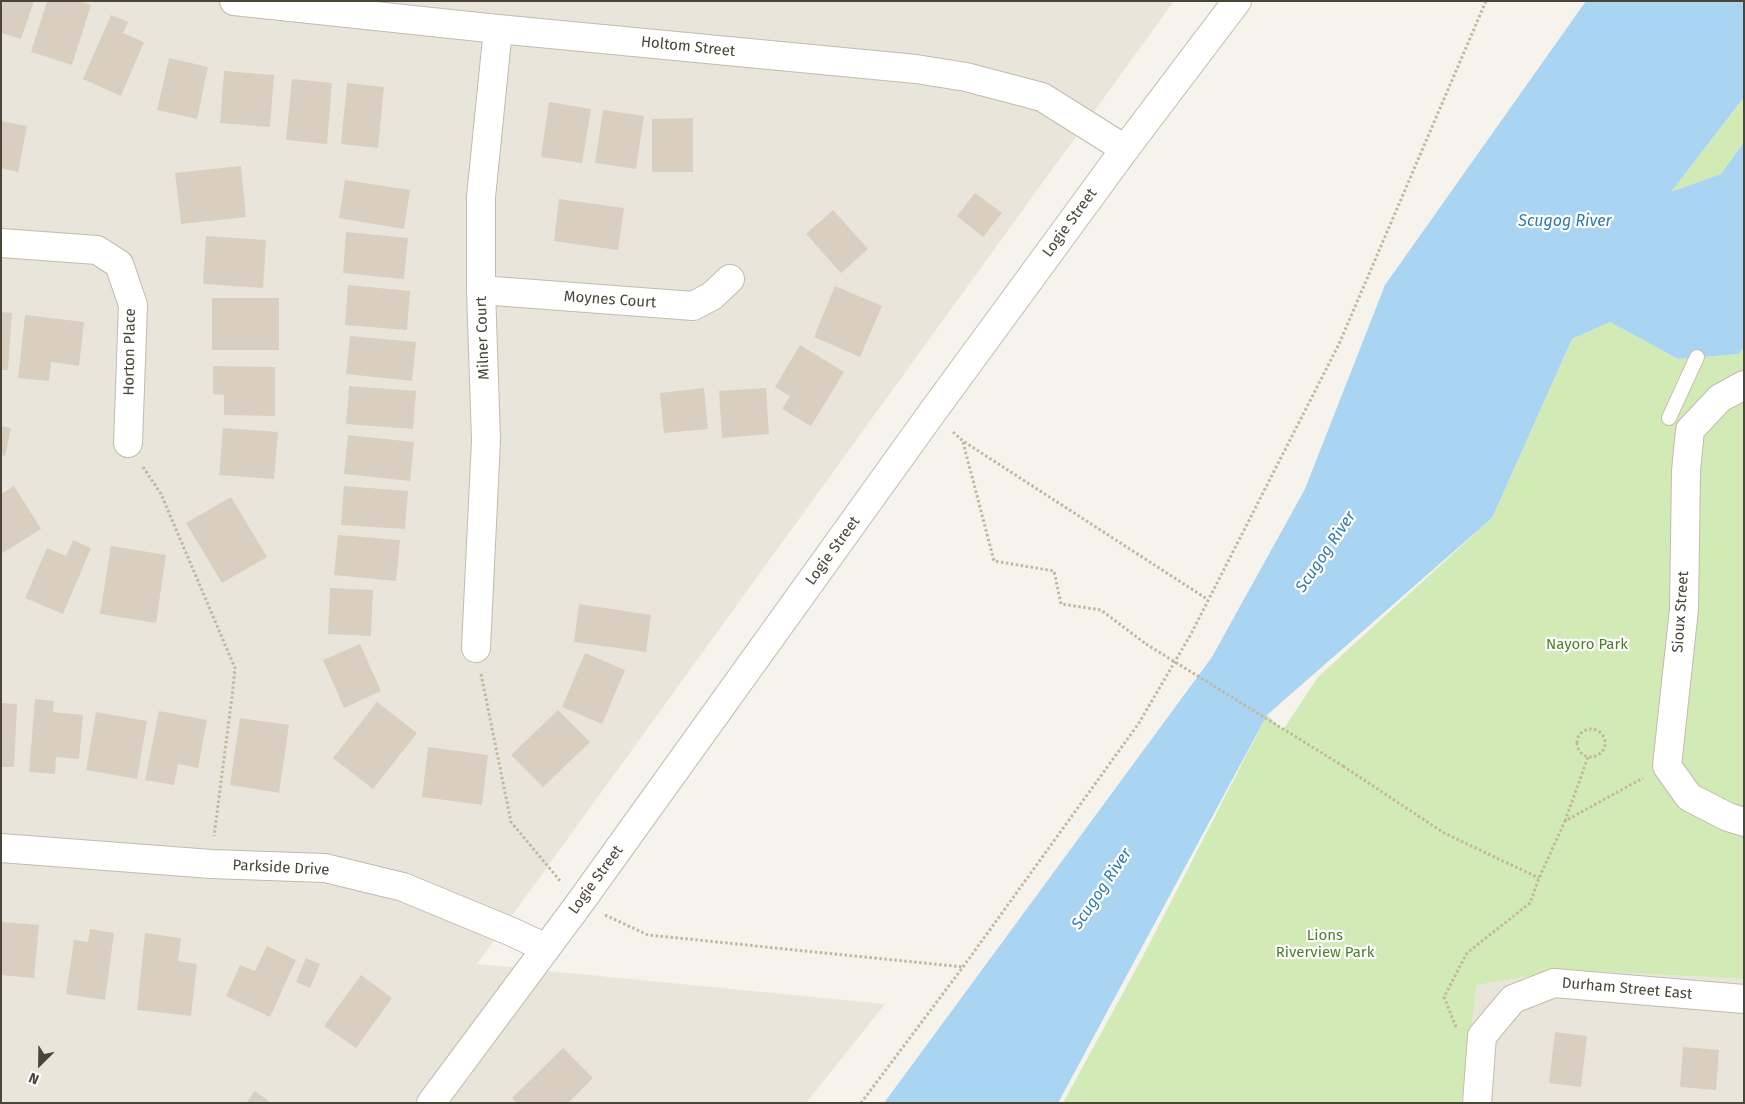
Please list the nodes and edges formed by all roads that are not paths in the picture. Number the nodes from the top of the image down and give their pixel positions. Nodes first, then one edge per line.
1 (234, 1) edge
2 (1237, 1) edge
3 (498, 29) junction
4 (1125, 149) junction
5 (1, 244) edge
6 (730, 278) dead end
7 (481, 290) junction
8 (1697, 357) dead end
9 (1744, 384) edge
10 (1669, 418) dead end
11 (128, 443) road end
12 (476, 648) road end
13 (1744, 822) edge
14 (1, 848) edge
15 (546, 948) junction
16 (1744, 999) edge
17 (431, 1103) edge
18 (1477, 1103) edge

1 - 3 street, Holtom Street
2 - 4 street, Logie Street
3 - 4 street, Holtom Street
3 - 7 street, Milner Court
4 - 15 street, Logie Street
5 - 11 street, Horton Place
6 - 7 street, Moynes Court
7 - 12 street, Milner Court
8 - 10 lane
9 - 13 street, Sioux Street
14 - 15 street, Parkside Drive
15 - 17 street, Logie Street
16 - 18 street, Durham Street East

